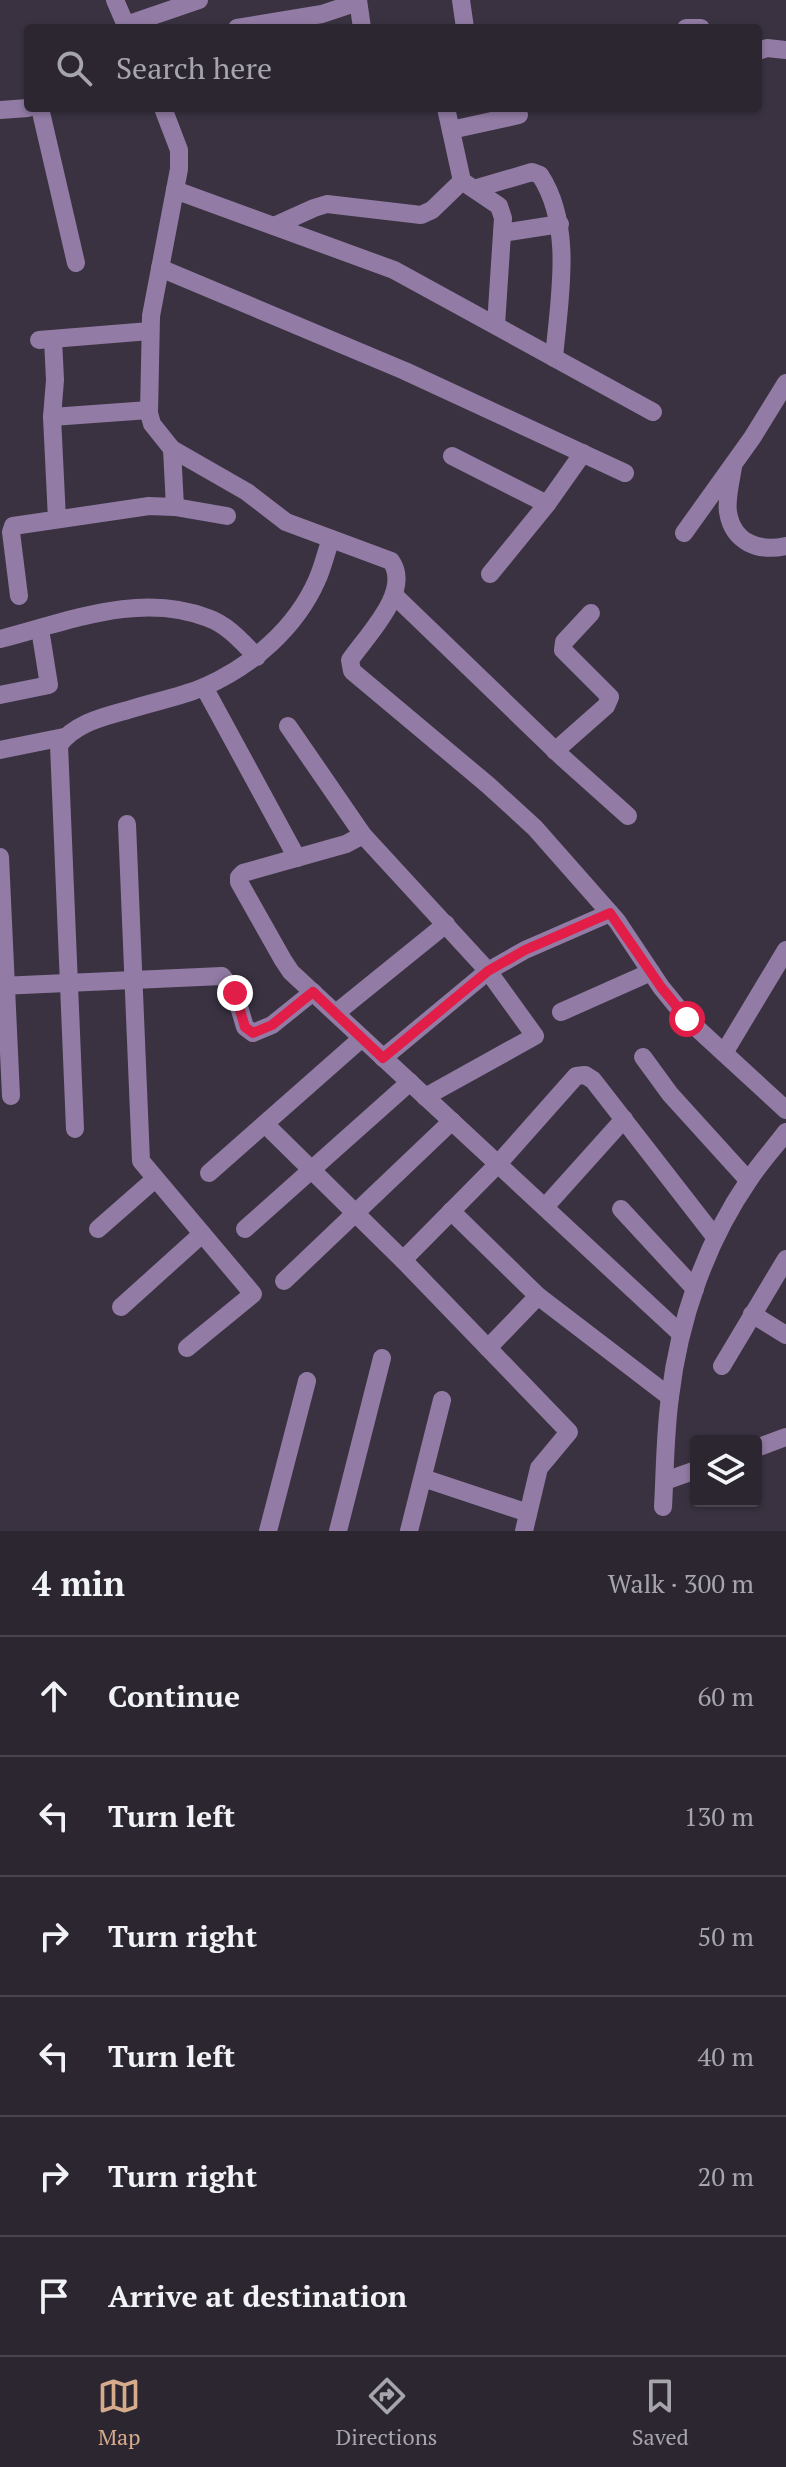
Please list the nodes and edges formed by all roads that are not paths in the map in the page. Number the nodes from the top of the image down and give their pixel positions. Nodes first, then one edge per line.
1 (115, 0) edge
2 (199, 0) edge
3 (461, 0) edge
4 (358, 1) edge
5 (125, 24) edge
6 (134, 24) edge
7 (261, 24) edge
8 (361, 24) edge
9 (464, 24) edge
10 (762, 50) edge
11 (786, 50) edge
12 (24, 108) edge
13 (0, 110) edge
14 (41, 112) edge
15 (165, 112) edge
16 (447, 112) edge
17 (519, 115) dead end
18 (451, 130) junction
19 (468, 185) junction
20 (175, 190) junction
21 (560, 224) junction
22 (274, 226) junction
23 (502, 233) junction
24 (76, 263) dead end
25 (160, 268) junction
26 (496, 325) junction
27 (150, 331) junction
28 (554, 358) junction
29 (786, 383) edge
30 (149, 410) junction
31 (653, 412) dead end
32 (52, 417) junction
33 (172, 449) junction
34 (583, 453) junction
35 (452, 456) dead end
36 (733, 464) junction
37 (625, 473) dead end
38 (547, 504) junction
39 (175, 507) junction
40 (227, 516) dead end
41 (57, 519) junction
42 (684, 533) dead end
43 (331, 539) junction
44 (786, 546) edge
45 (490, 574) dead end
46 (19, 596) dead end
47 (395, 596) junction
48 (591, 613) dead end
49 (40, 629) junction
50 (0, 639) edge
51 (257, 657) junction
52 (204, 687) junction
53 (0, 695) edge
54 (288, 726) dead end
55 (64, 737) junction
56 (0, 750) edge
57 (555, 751) junction
58 (628, 816) dead end
59 (127, 824) dead end
60 (363, 835) junction
61 (0, 857) edge
62 (297, 858) junction
63 (610, 913) junction
64 (446, 924) junction
65 (786, 950) edge
66 (488, 971) junction
67 (651, 972) junction
68 (136, 979) junction
69 (68, 983) junction
70 (3, 986) edge
71 (313, 992) junction
72 (561, 1012) dead end
73 (336, 1013) junction
74 (362, 1038) junction
75 (724, 1053) junction
76 (643, 1057) dead end
77 (383, 1058) junction
78 (410, 1082) junction
79 (11, 1096) dead end
80 (425, 1097) junction
81 (785, 1107) edge
82 (624, 1119) junction
83 (452, 1121) junction
84 (265, 1124) junction
85 (75, 1129) dead end
86 (786, 1132) edge
87 (498, 1164) junction
88 (311, 1170) junction
89 (209, 1173) dead end
90 (155, 1179) junction
91 (748, 1180) junction
92 (545, 1207) junction
93 (621, 1209) dead end
94 (451, 1211) junction
95 (356, 1214) junction
96 (98, 1229) dead end
97 (245, 1229) dead end
98 (202, 1234) junction
99 (715, 1237) junction
100 (786, 1259) edge
101 (403, 1260) junction
102 (284, 1281) dead end
103 (695, 1289) junction
104 (538, 1296) junction
105 (121, 1307) dead end
106 (752, 1314) junction
107 (681, 1334) junction
108 (786, 1335) edge
109 (187, 1348) dead end
110 (488, 1348) junction
111 (382, 1358) dead end
112 (722, 1366) dead end
113 (307, 1381) dead end
114 (670, 1397) junction
115 (442, 1400) dead end
116 (786, 1437) edge
117 (762, 1446) edge
118 (690, 1472) edge
119 (423, 1478) junction
120 (665, 1481) junction
121 (663, 1507) dead end
122 (526, 1522) edge
123 (268, 1531) edge
124 (338, 1531) edge
125 (409, 1531) edge

1 - 5 street
2 - 6 street
3 - 9 street
4 - 7 street
4 - 8 street
10 - 11 street
12 - 13 street
14 - 24 street
15 - 20 street
16 - 18 street
17 - 18 street
18 - 19 street
19 - 21 street
19 - 22 street
19 - 23 street
20 - 22 street
20 - 25 street
21 - 23 street
21 - 28 street
22 - 26 street
23 - 26 street
25 - 27 street
25 - 34 street
26 - 28 street
27 - 30 street
27 - 32 street
28 - 31 street
29 - 36 street
30 - 32 street
30 - 33 street
32 - 41 street
33 - 39 street
33 - 43 street
34 - 37 street
34 - 38 street
35 - 38 street
36 - 42 street
36 - 44 street
38 - 45 street
39 - 40 street
39 - 41 street
41 - 46 street
43 - 47 street
43 - 51 street
47 - 57 street
47 - 63 street
48 - 57 street
49 - 50 street
49 - 51 street
49 - 53 street
51 - 52 street
52 - 55 street
52 - 62 street
54 - 60 street
55 - 56 street
55 - 69 street
57 - 58 street
59 - 68 street
60 - 62 street
60 - 64 street
61 - 70 street
62 - 71 street
63 - 66 street
63 - 67 street
64 - 66 street
64 - 73 street
65 - 75 street
66 - 77 street
66 - 80 street
67 - 72 street
67 - 75 street
68 - 69 street
68 - 71 street
68 - 90 street
69 - 70 street
69 - 85 street
70 - 79 street
71 - 73 street
73 - 74 street
74 - 77 street
74 - 84 street
75 - 81 street
76 - 91 street
77 - 78 street
78 - 80 street
78 - 88 street
80 - 83 street
82 - 87 street
82 - 92 street
82 - 99 street
83 - 87 street
83 - 95 street
84 - 88 street
84 - 89 street
86 - 91 street
87 - 92 street
87 - 94 street
88 - 95 street
88 - 97 street
90 - 96 street
90 - 98 street
91 - 99 street
92 - 107 street
93 - 103 street
94 - 101 street
94 - 104 street
95 - 101 street
95 - 102 street
98 - 105 street
98 - 109 street
99 - 103 street
100 - 106 street
101 - 110 street
103 - 107 street
104 - 110 street
104 - 114 street
106 - 108 street
106 - 112 street
107 - 114 street
110 - 122 street
111 - 124 street
113 - 123 street
114 - 120 street
115 - 119 street
116 - 117 street
118 - 120 street
119 - 122 street
119 - 125 street
120 - 121 street

